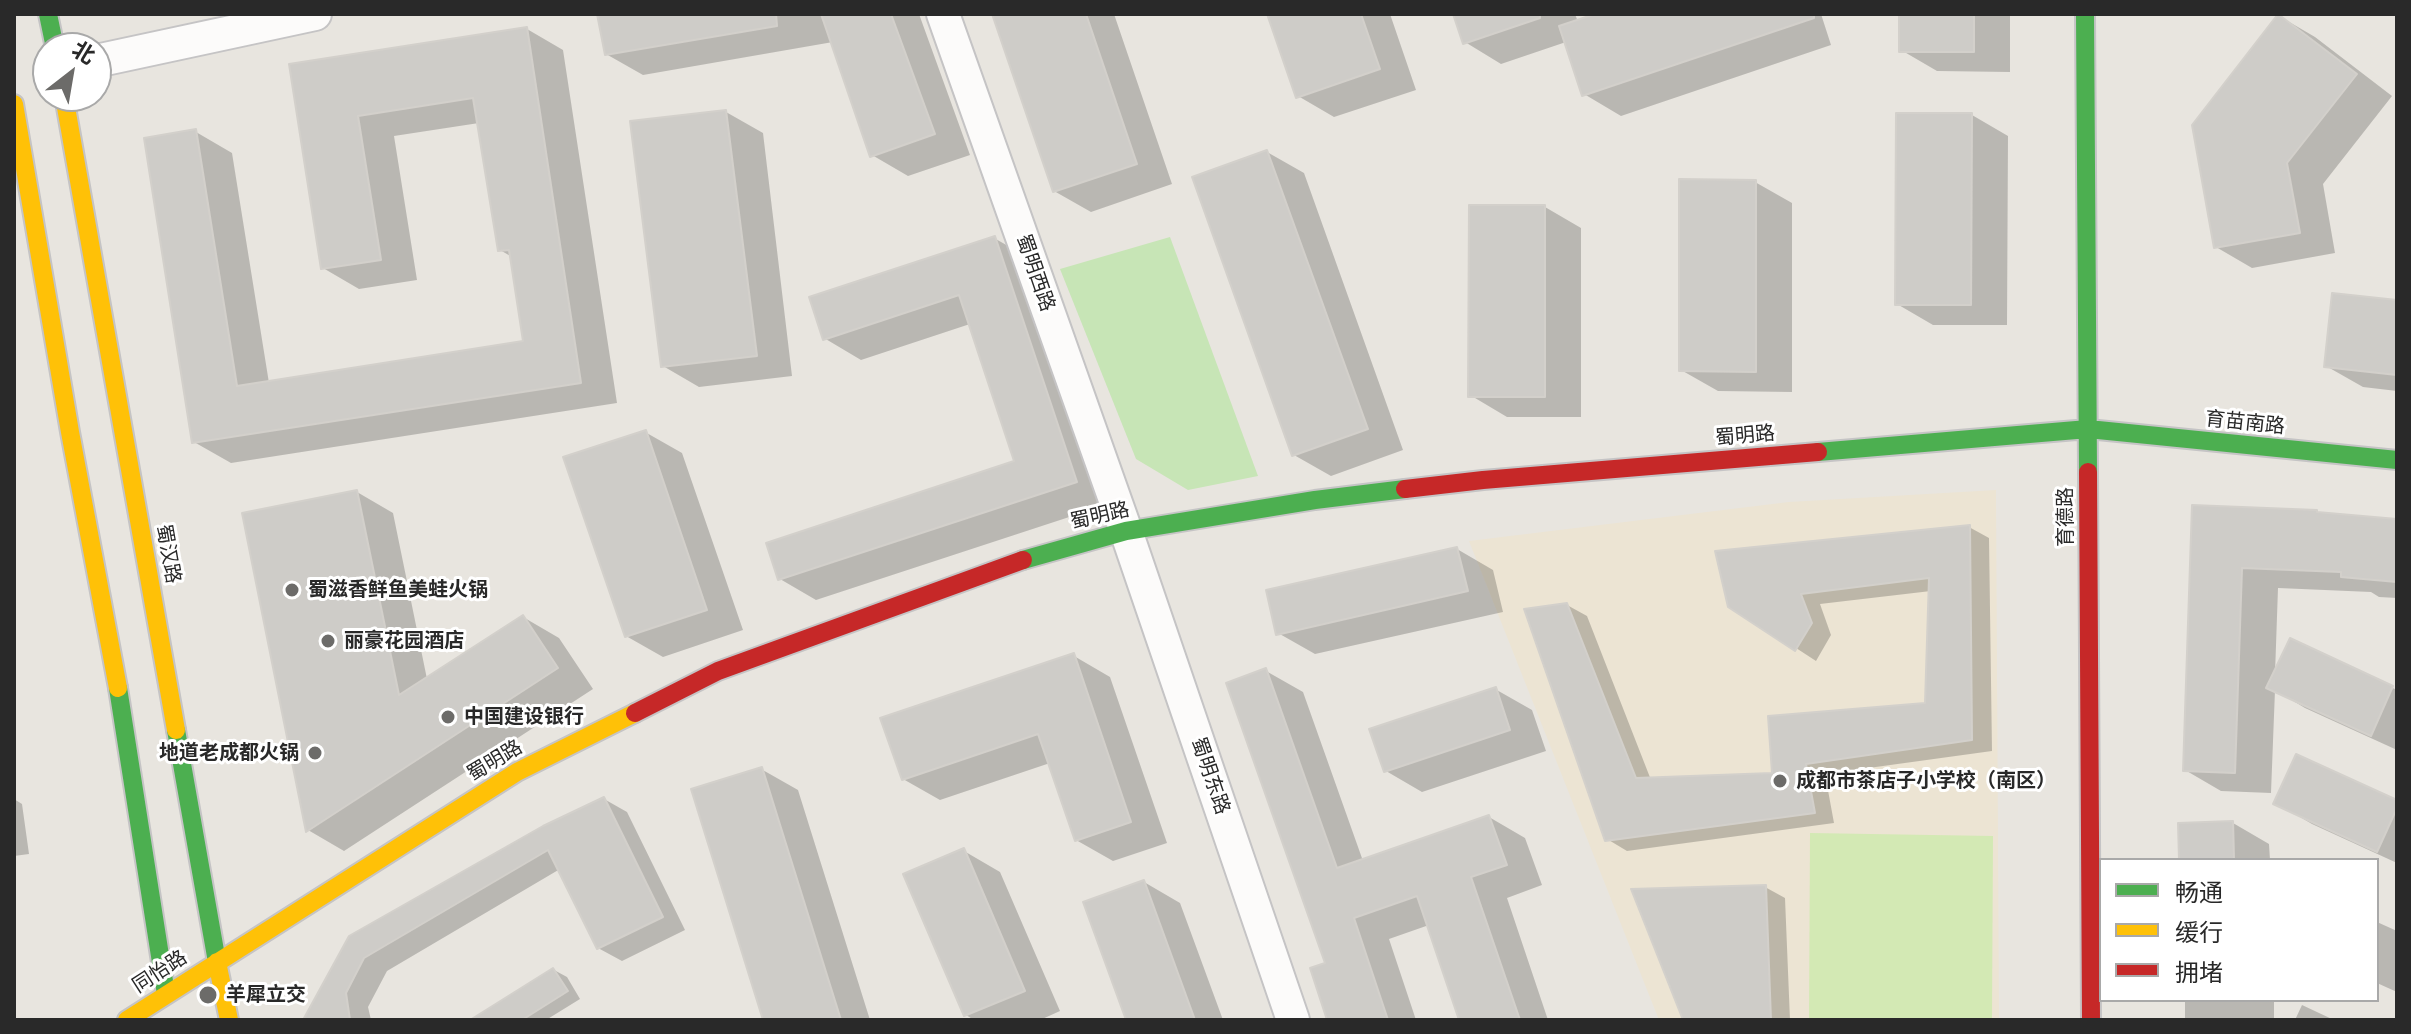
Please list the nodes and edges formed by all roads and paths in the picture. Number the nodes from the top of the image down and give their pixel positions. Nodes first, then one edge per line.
1 (315, 14) edge
2 (943, 14) edge
3 (2085, 14) edge
4 (112, 58) edge
5 (14, 104) edge
6 (67, 112) edge
7 (2088, 429) junction
8 (2397, 460) edge
9 (1126, 531) junction
10 (217, 962) junction
11 (166, 994) junction
12 (127, 1020) edge
13 (171, 1020) edge
14 (229, 1020) edge
15 (1293, 1020) edge
16 (2091, 1020) edge

1 - 4 street
2 - 9 street, 蜀明西路
3 - 7 main road, 育德路
5 - 11 main road
6 - 10 main road, 蜀汉路
7 - 8 main road, 育苗南路
7 - 9 main road, 蜀明路
7 - 16 main road, 育德路
9 - 10 main road, 蜀明路
9 - 15 street, 蜀明东路
10 - 11 main road, 同怡路
10 - 14 main road, 蜀汉路
11 - 12 main road, 同怡路
11 - 13 main road

